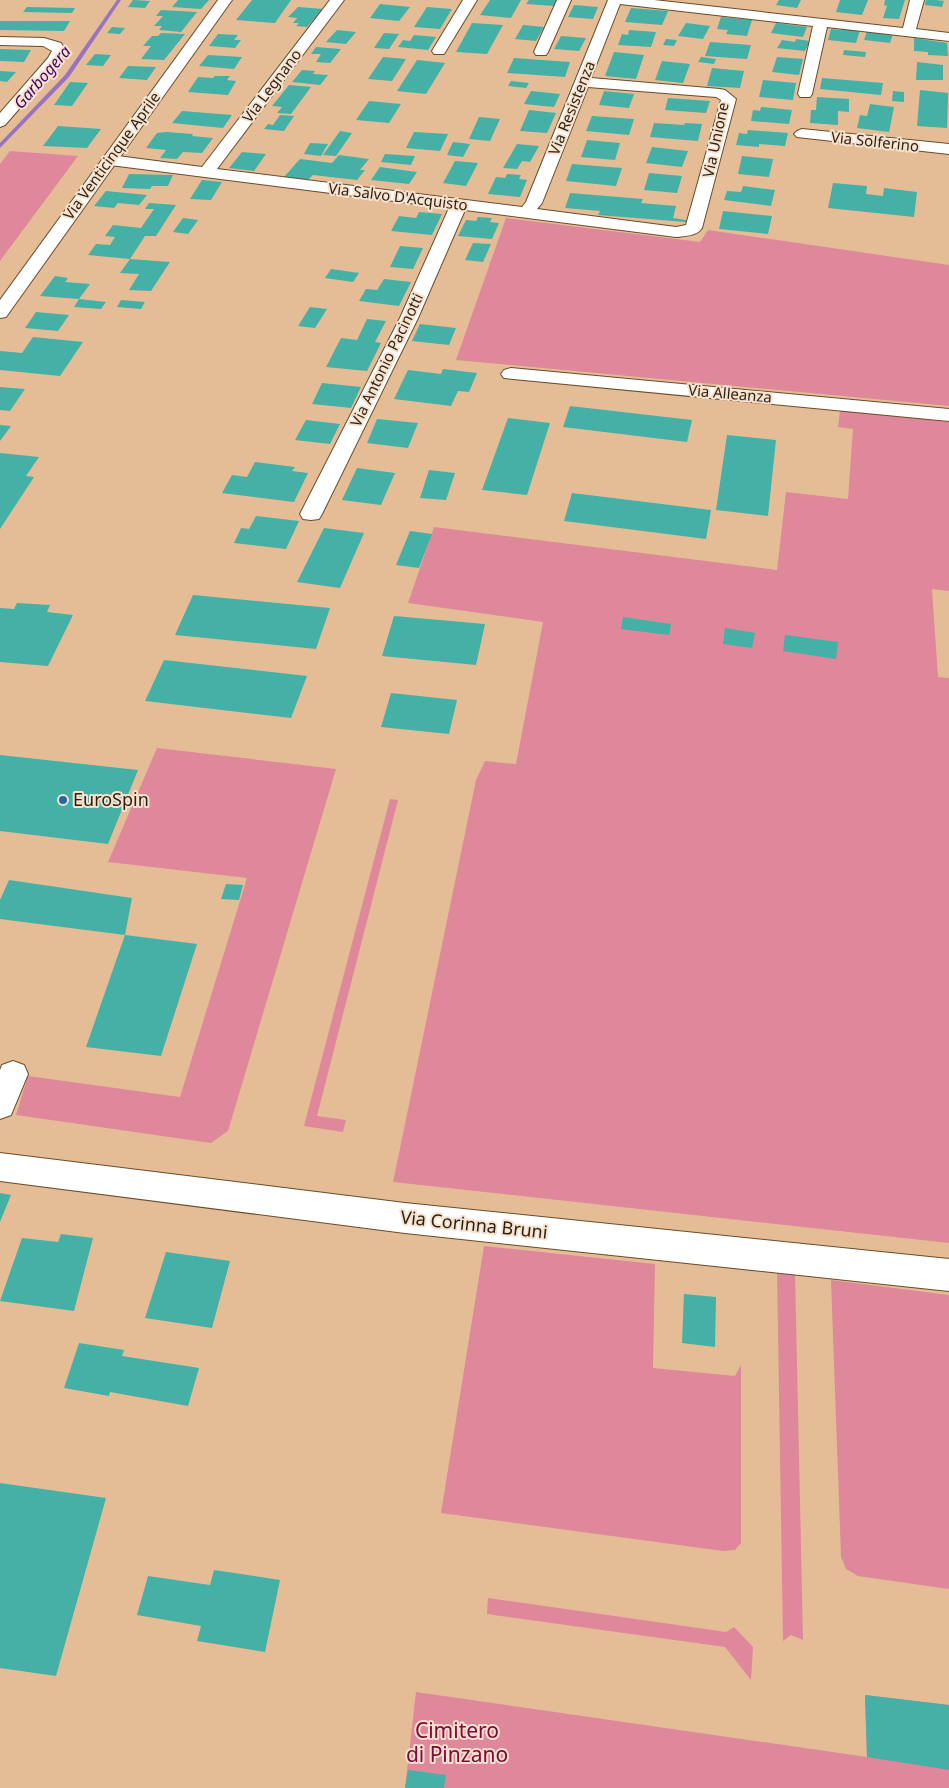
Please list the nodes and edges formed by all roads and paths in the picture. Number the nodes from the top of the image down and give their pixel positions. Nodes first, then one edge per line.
1 (225, 0) edge
2 (337, 0) edge
3 (470, 0) edge
4 (564, 0) edge
5 (615, 0) edge
6 (620, 0) edge
7 (917, 0) edge
8 (821, 22) junction
9 (909, 32) junction
10 (949, 37) edge
11 (0, 41) edge
12 (439, 51) dead end
13 (541, 52) dead end
14 (583, 82) junction
15 (805, 94) dead end
16 (0, 122) edge
17 (802, 134) dead end
18 (949, 149) edge
19 (110, 160) junction
20 (206, 172) junction
21 (459, 205) junction
22 (526, 213) junction
23 (687, 232) joint
24 (0, 313) edge
25 (511, 374) dead end
26 (949, 415) edge
27 (311, 514) dead end
28 (13, 1074) dead end
29 (0, 1106) edge
30 (0, 1167) edge
31 (949, 1275) edge

1 - 19 street, Via Venticinque Aprile
2 - 20 street, Via Legnano
3 - 12 street
4 - 13 street
5 - 14 street, Via Resistenza
6 - 8 street
7 - 9 street
8 - 9 street
8 - 15 street
9 - 10 street
11 - 16 street
14 - 22 street, Via Resistenza
14 - 23 street, Via Unione
17 - 18 street, Via Solferino
19 - 20 street, Via Salvo D'Acquisto
19 - 24 street, Via Venticinque Aprile
20 - 21 street, Via Salvo D'Acquisto
21 - 22 street, Via Salvo D'Acquisto
21 - 27 street, Via Antonio Pacinotti
22 - 23 street, Via Salvo D'Acquisto
25 - 26 street, Via Alleanza
28 - 29 street
30 - 31 street, Via Corinna Bruni

